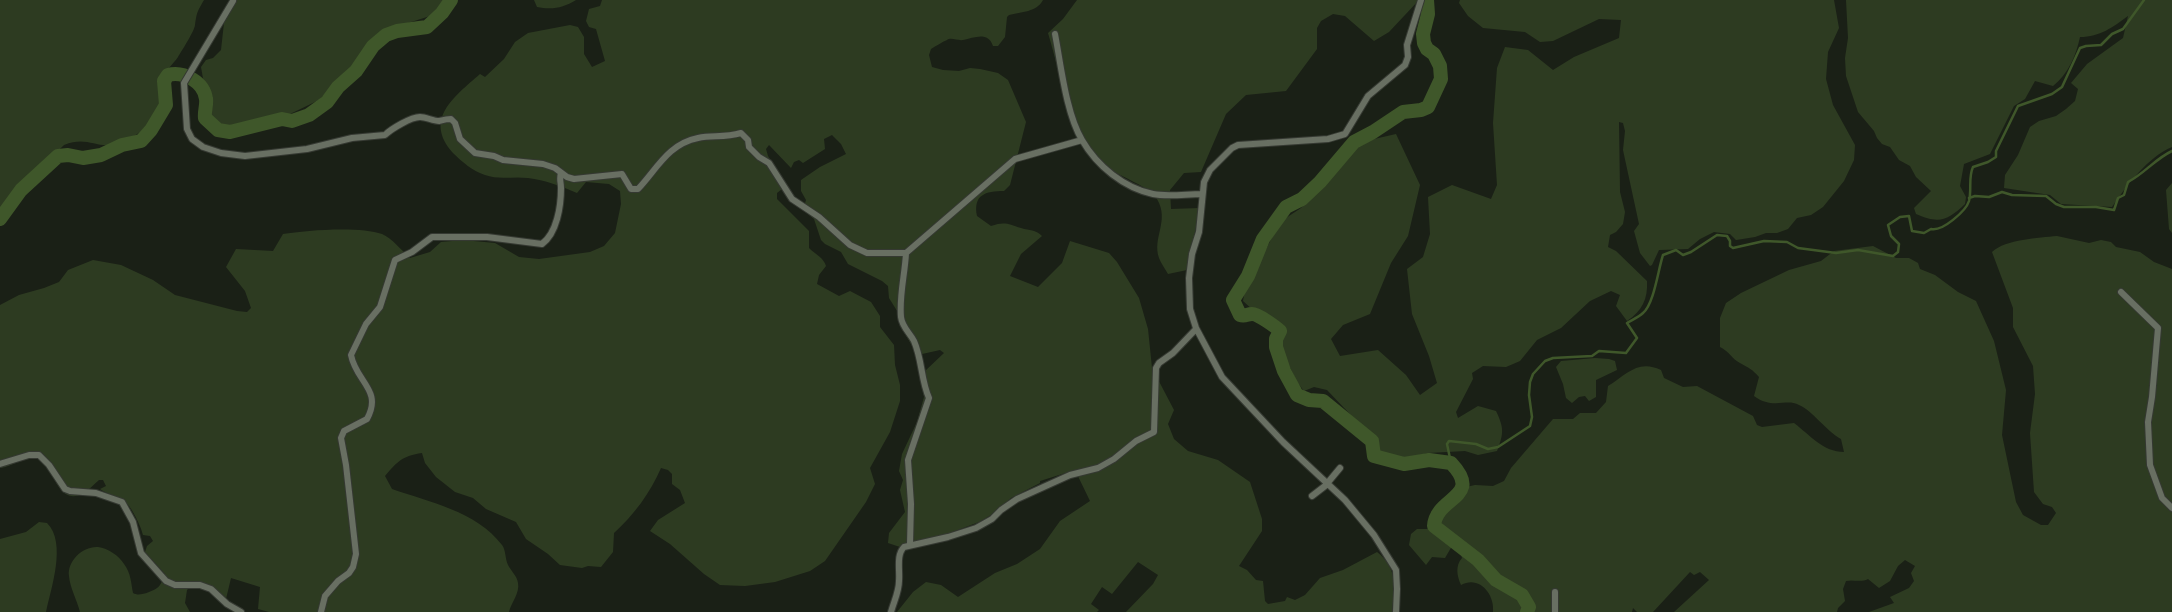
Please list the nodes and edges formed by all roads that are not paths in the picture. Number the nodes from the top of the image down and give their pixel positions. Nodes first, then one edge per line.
1 (1421, 0) edge
2 (233, 1) dead end
3 (1055, 34) dead end
4 (1082, 140) junction
5 (561, 172) junction
6 (1202, 194) junction
7 (906, 253) junction
8 (2121, 292) dead end
9 (1196, 329) junction
10 (0, 464) edge
11 (1340, 468) dead end
12 (1328, 484) junction
13 (1312, 496) dead end
14 (2172, 508) edge
15 (910, 544) junction
16 (1555, 592) dead end
17 (240, 612) edge
18 (321, 612) edge
19 (891, 612) edge
20 (1396, 612) edge
21 (1555, 612) edge

1 - 6 street
2 - 5 street
3 - 4 street
4 - 6 street
4 - 7 street
5 - 7 street
5 - 18 street
6 - 9 street
7 - 15 street
8 - 14 street
9 - 12 street
9 - 15 street
10 - 17 street
11 - 12 street
12 - 13 street
12 - 20 street
15 - 19 street
16 - 21 street

